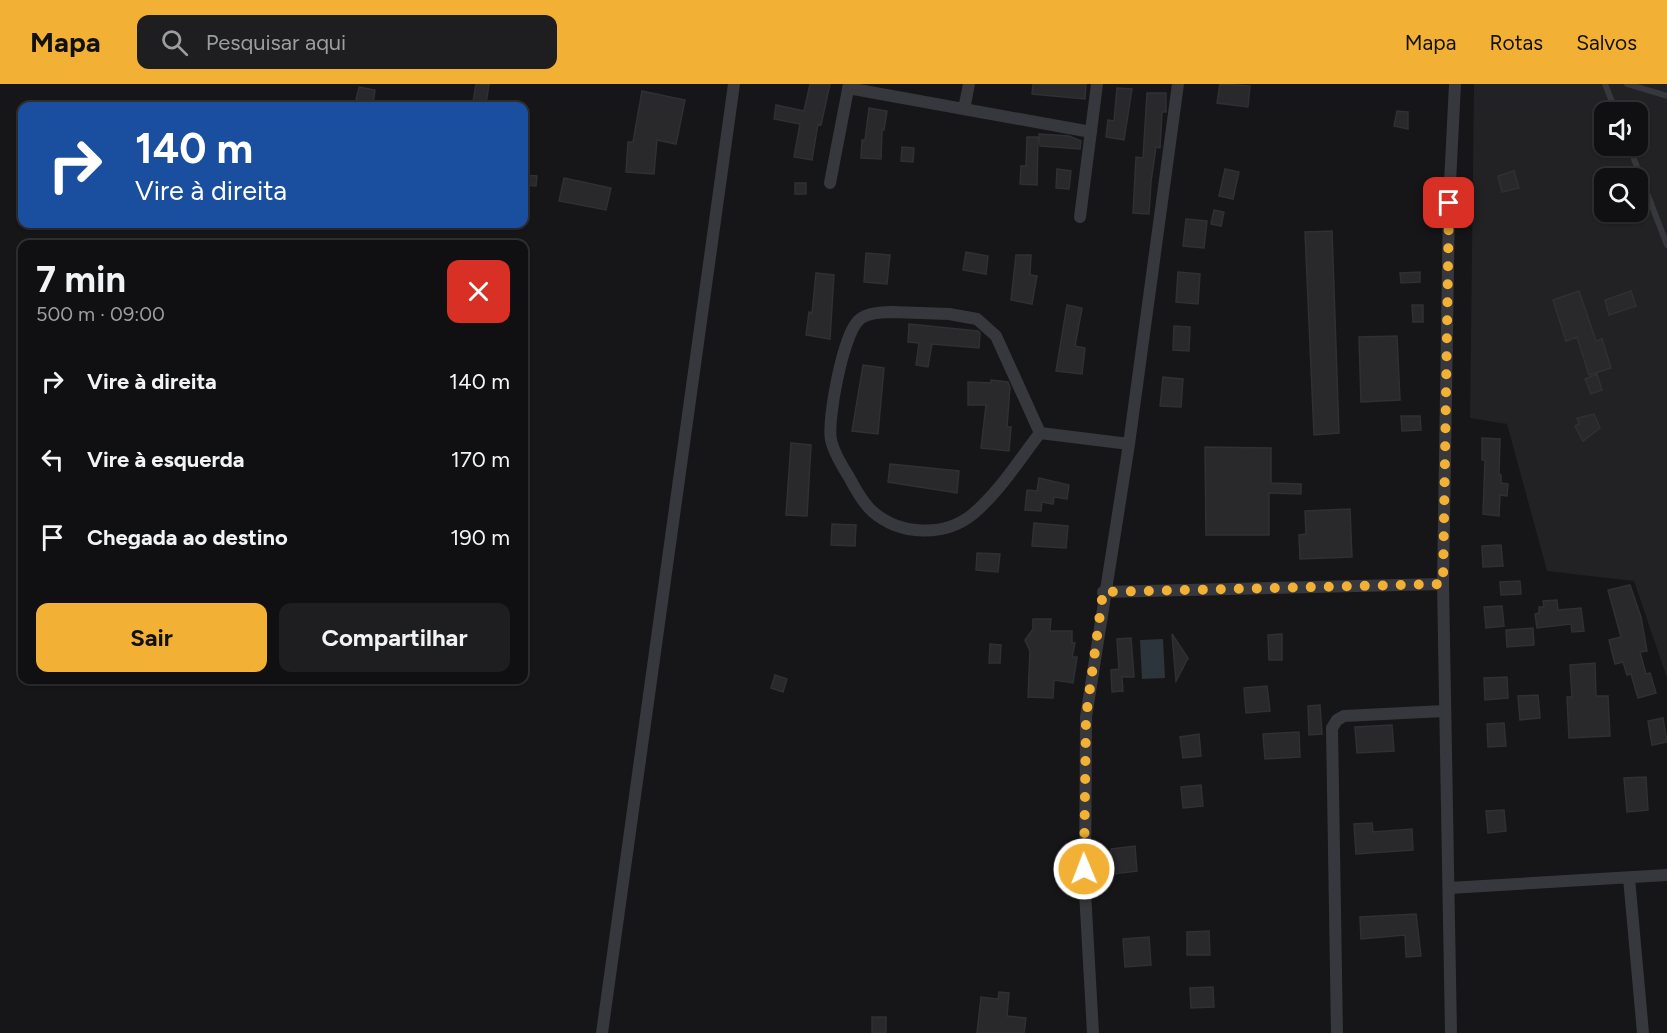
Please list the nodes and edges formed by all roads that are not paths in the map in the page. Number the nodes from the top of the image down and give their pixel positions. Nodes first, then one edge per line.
1 (734, 84) edge
2 (969, 84) edge
3 (1096, 84) edge
4 (1178, 84) edge
5 (1455, 84) edge
6 (1605, 84) edge
7 (1627, 84) edge
8 (848, 86) edge
9 (1667, 96) edge
10 (1612, 102) edge
11 (964, 110) junction
12 (1091, 132) junction
13 (1633, 156) edge
14 (830, 183) dead end
15 (1080, 217) dead end
16 (1667, 245) edge
17 (1040, 433) junction
18 (1129, 444) junction
19 (1443, 584) junction
20 (1103, 592) junction
21 (1444, 711) junction
22 (1667, 875) edge
23 (1629, 878) junction
24 (1449, 888) junction
25 (602, 1033) edge
26 (1093, 1033) edge
27 (1337, 1033) edge
28 (1451, 1033) edge
29 (1643, 1033) edge

1 - 25 street
2 - 11 street
3 - 12 street
4 - 18 street
5 - 19 street
6 - 10 lane
7 - 9 lane
8 - 11 street
8 - 14 street
11 - 12 street
12 - 15 street
13 - 16 lane
17 - 17 street
17 - 18 street
18 - 20 street
19 - 20 street
19 - 21 street
20 - 26 street
21 - 24 street
21 - 27 street
22 - 23 street
23 - 24 street
23 - 29 street
24 - 28 street

